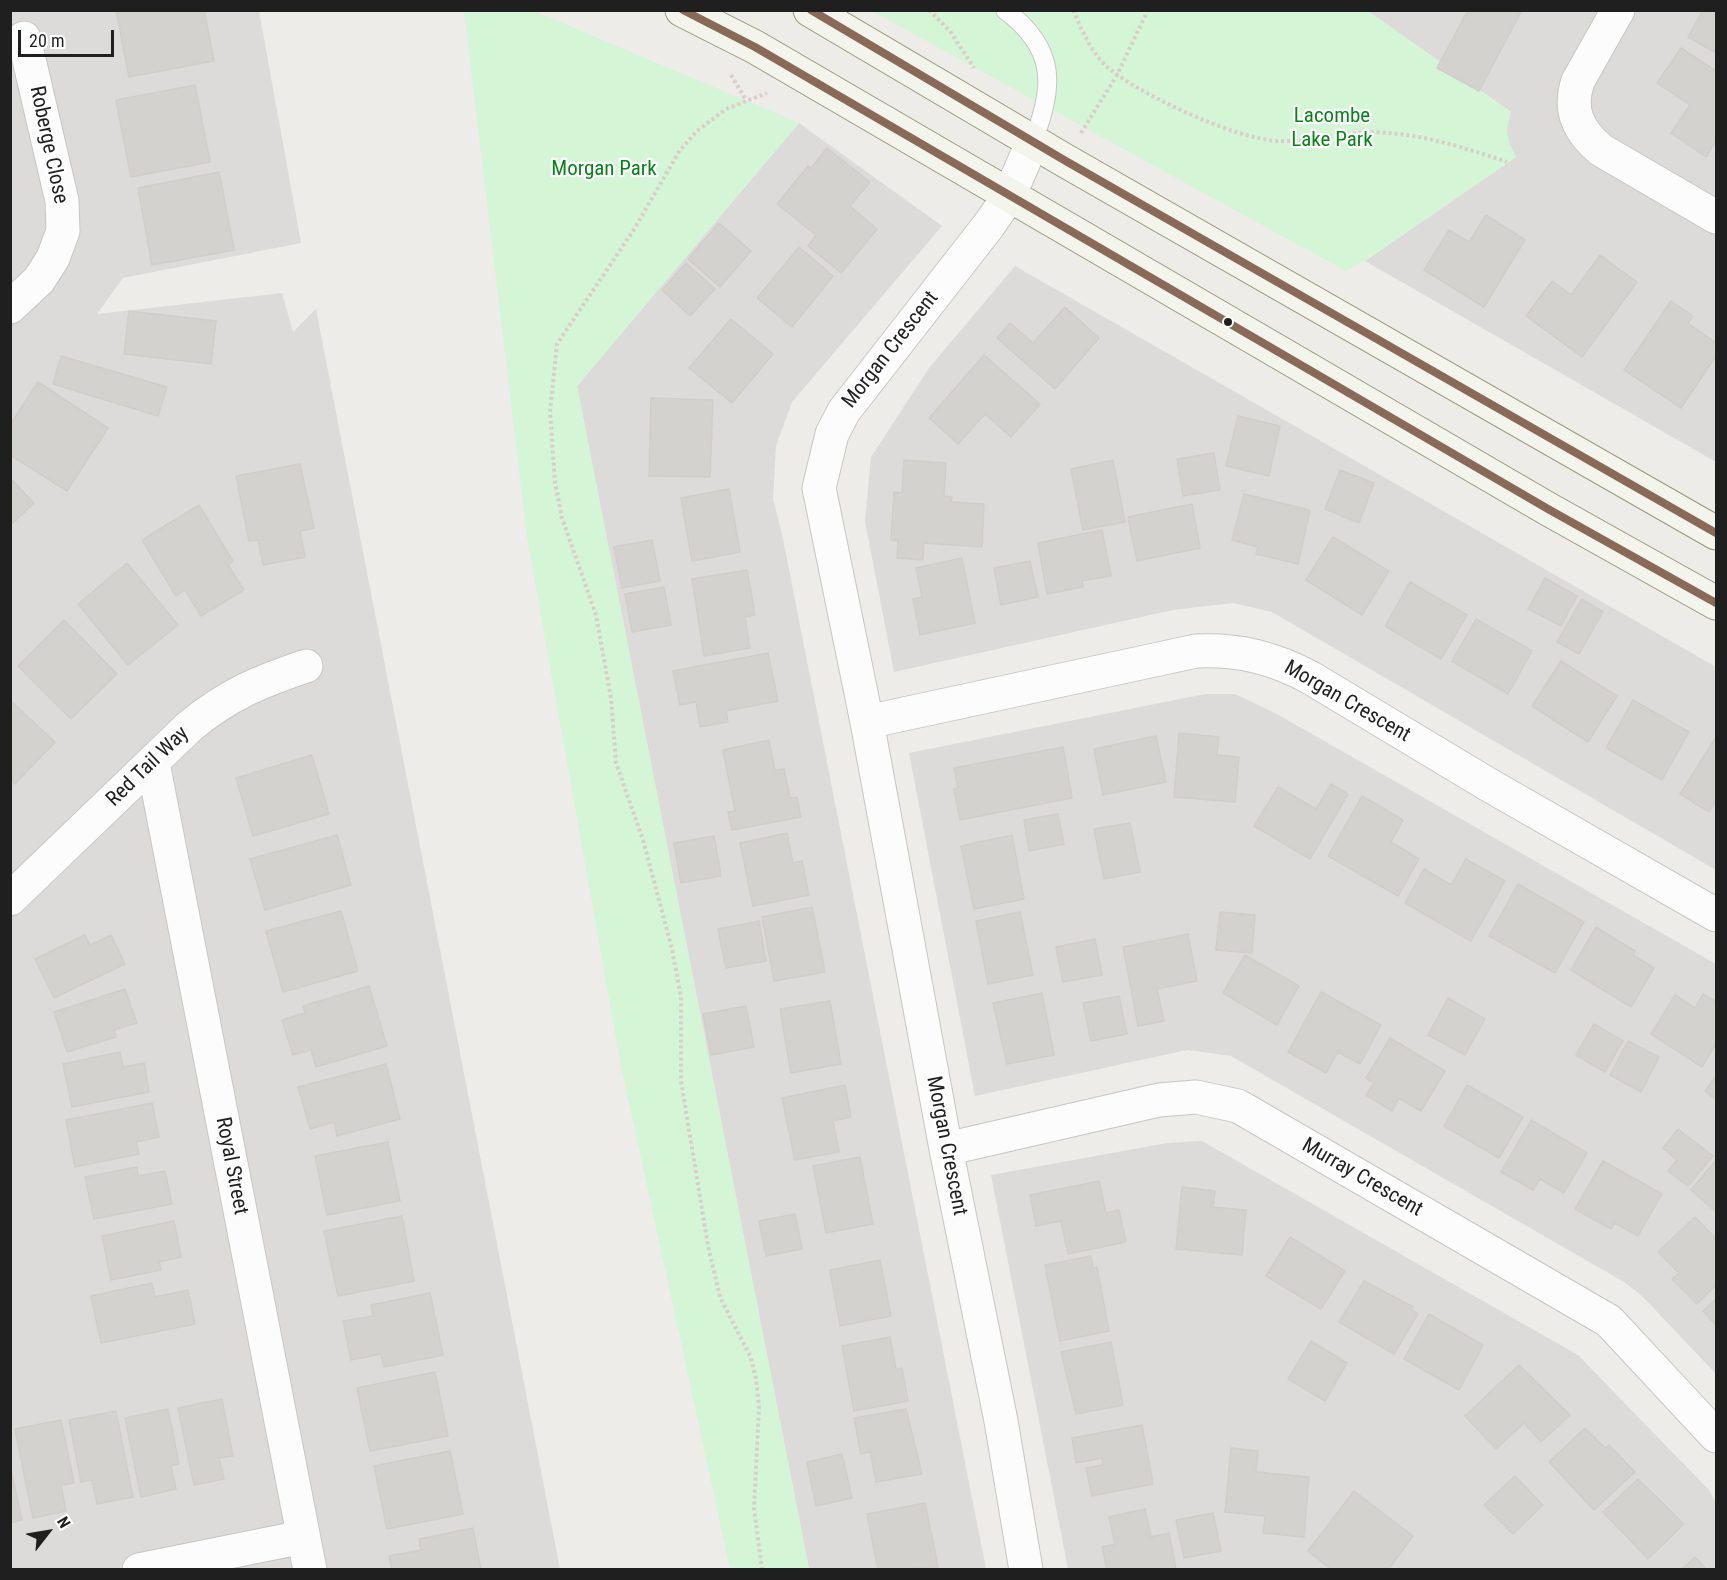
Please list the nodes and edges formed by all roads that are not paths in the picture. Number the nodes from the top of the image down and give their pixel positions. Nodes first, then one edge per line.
1 (682, 10) edge
2 (810, 10) edge
3 (1005, 10) edge
4 (1618, 10) edge
5 (24, 38) dead end
6 (1033, 141) junction
7 (1009, 196) junction
8 (1716, 218) edge
9 (10, 307) edge
10 (1716, 532) edge
11 (1716, 603) edge
12 (306, 666) dead end
13 (867, 722) junction
14 (153, 763) junction
15 (10, 899) edge
16 (1716, 915) edge
17 (946, 1149) junction
18 (1716, 1436) edge
19 (303, 1537) junction
20 (139, 1569) edge
21 (310, 1569) edge
22 (1026, 1569) edge

1 - 7 main road
2 - 6 main road
3 - 6 lane
4 - 8 street
5 - 9 street, Roberge Close
6 - 7 street, Morgan Crescent
6 - 10 main road
7 - 11 main road
7 - 13 street, Morgan Crescent
12 - 14 street, Red Tail Way
13 - 16 street, Morgan Crescent
13 - 17 street, Morgan Crescent
14 - 15 street, Red Tail Way
14 - 19 street, Royal Street
17 - 18 street, Murray Crescent
17 - 22 street, Morgan Crescent
19 - 20 street
19 - 21 street, Royal Street

